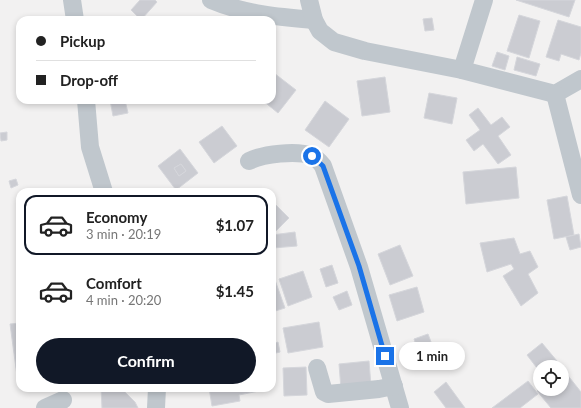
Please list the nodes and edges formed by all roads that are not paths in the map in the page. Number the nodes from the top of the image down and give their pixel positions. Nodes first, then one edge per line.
1 (72, 0) edge
2 (211, 0) edge
3 (309, 0) edge
4 (484, 0) edge
5 (74, 16) edge
6 (271, 16) edge
7 (276, 16) edge
8 (314, 20) junction
9 (462, 70) junction
10 (581, 79) edge
11 (555, 94) junction
12 (86, 104) edge
13 (249, 161) dead end
14 (578, 171) edge
15 (103, 188) edge
16 (581, 195) edge
17 (316, 368) dead end
18 (394, 386) junction
19 (157, 392) edge
20 (63, 400) dead end
21 (45, 408) edge
22 (156, 408) edge
23 (400, 408) edge

1 - 5 street
2 - 6 street
3 - 8 street
4 - 9 street
7 - 8 street
8 - 9 street
9 - 11 street
10 - 11 street
11 - 14 street
12 - 15 street
13 - 18 street
14 - 16 street
17 - 18 street
18 - 23 street
19 - 22 street
20 - 21 street

